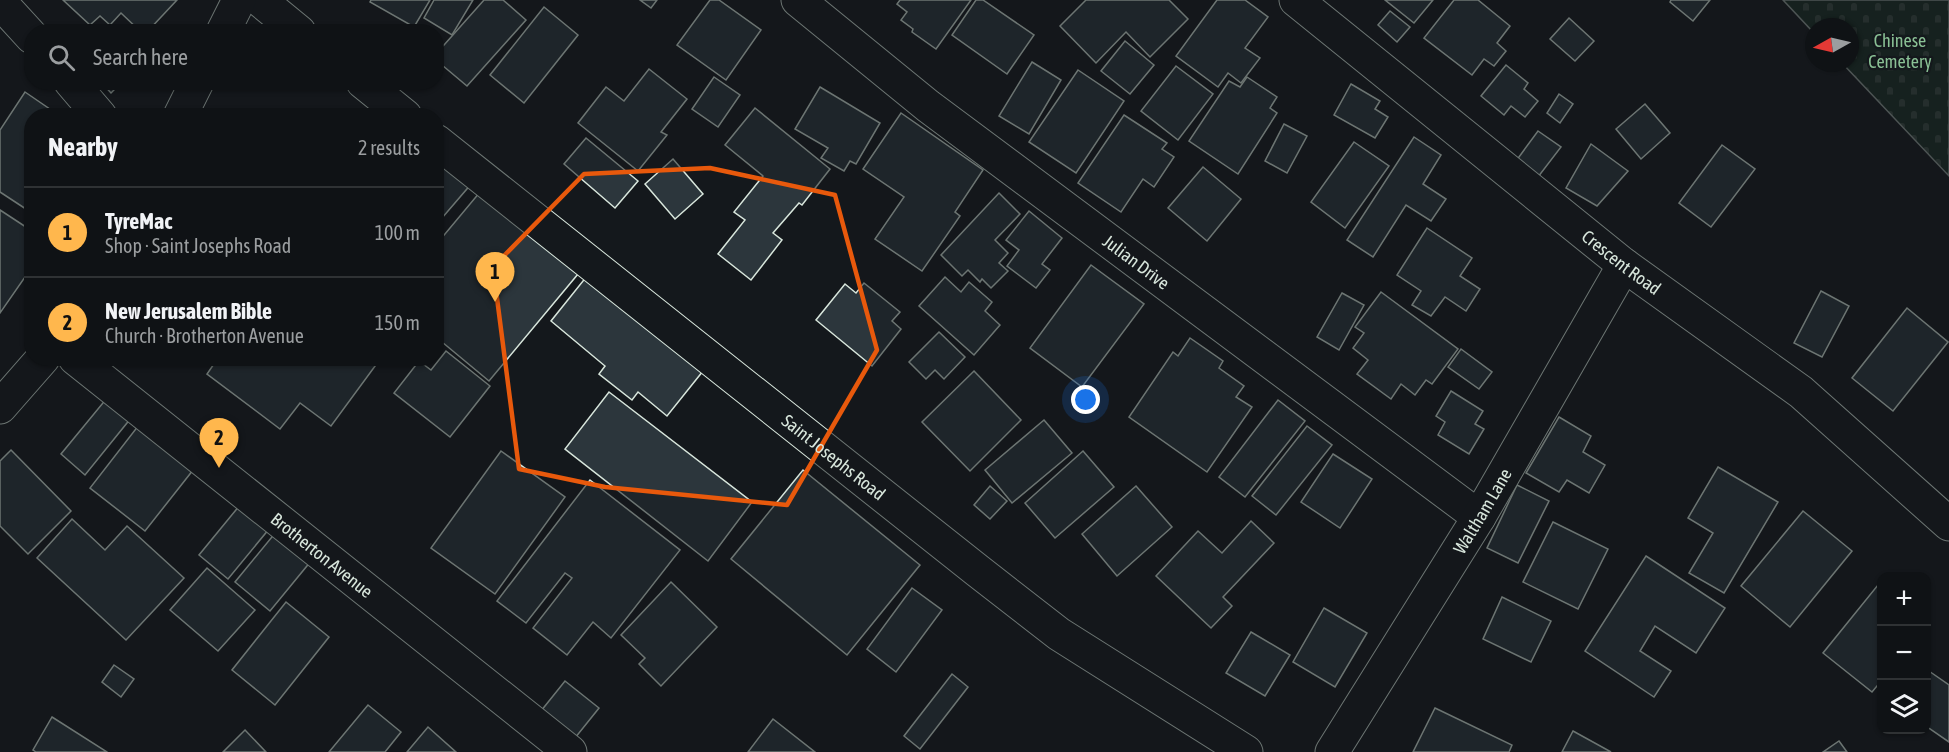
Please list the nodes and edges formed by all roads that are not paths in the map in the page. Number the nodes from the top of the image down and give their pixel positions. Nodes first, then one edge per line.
1 (239, 0) edge
2 (260, 0) edge
3 (798, 0) edge
4 (1296, 0) edge
5 (0, 2) edge
6 (227, 24) edge
7 (289, 24) edge
8 (24, 28) edge
9 (78, 90) edge
10 (193, 90) edge
11 (373, 90) edge
12 (93, 108) edge
13 (184, 108) edge
14 (395, 108) edge
15 (444, 147) edge
16 (1624, 265) junction
17 (36, 366) edge
18 (85, 366) edge
19 (0, 407) edge
20 (1479, 517) junction
21 (1949, 524) edge
22 (570, 752) edge
23 (1246, 752) edge
24 (1332, 752) edge

1 - 6 street
2 - 7 street
3 - 20 street, Julian Drive
4 - 16 street, Crescent Road
5 - 8 street
9 - 12 street
10 - 13 street
11 - 14 street
15 - 23 street, Saint Josephs Road
16 - 20 street, Waltham Lane
16 - 21 street, Crescent Road
17 - 19 street
18 - 22 street, Brotherton Avenue
20 - 24 street, Waltham Lane

